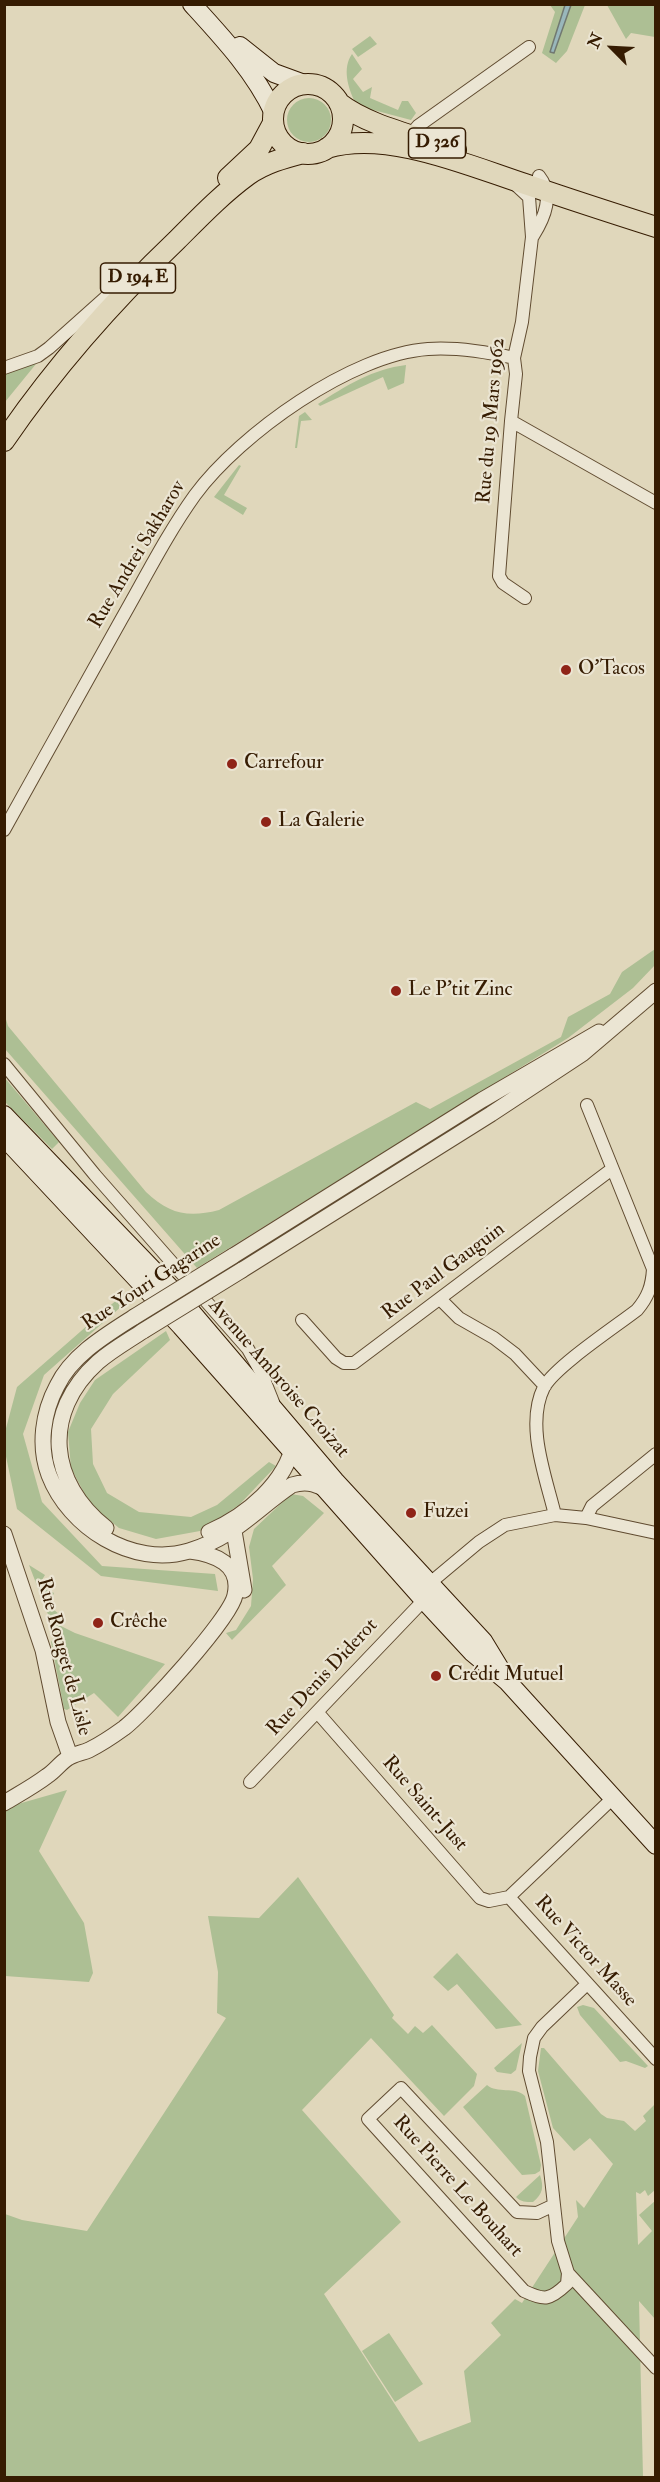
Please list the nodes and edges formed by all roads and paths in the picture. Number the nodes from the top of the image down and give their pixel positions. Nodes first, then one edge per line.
1 (198, 11) edge
2 (528, 47) dead end
3 (304, 84) junction
4 (339, 103) junction
5 (274, 118) junction
6 (411, 134) junction
7 (327, 148) junction
8 (303, 153) junction
9 (508, 179) junction
10 (543, 184) junction
11 (656, 216) edge
12 (656, 227) edge
13 (532, 237) junction
14 (128, 278) junction
15 (514, 358) junction
16 (4, 368) edge
17 (511, 421) junction
18 (5, 429) edge
19 (4, 441) edge
20 (656, 503) edge
21 (525, 598) dead end
22 (4, 830) edge
23 (656, 991) edge
24 (622, 1020) junction
25 (4, 1064) edge
26 (587, 1105) dead end
27 (4, 1115) edge
28 (4, 1137) edge
29 (612, 1169) junction
30 (440, 1299) junction
31 (302, 1320) dead end
32 (545, 1386) junction
33 (277, 1412) junction
34 (656, 1454) edge
35 (306, 1462) junction
36 (331, 1485) junction
37 (555, 1515) junction
38 (586, 1518) junction
39 (234, 1531) junction
40 (656, 1533) edge
41 (4, 1534) edge
42 (215, 1542) junction
43 (427, 1592) junction
44 (194, 1654) junction
45 (507, 1681) junction
46 (318, 1713) junction
47 (70, 1756) junction
48 (250, 1782) dead end
49 (613, 1798) junction
50 (4, 1803) edge
51 (656, 1845) edge
52 (509, 1897) junction
53 (587, 1984) junction
54 (656, 2059) edge
55 (554, 2205) junction
56 (568, 2273) junction
57 (656, 2368) edge

1 - 3 main road
1 - 5 main road
2 - 6 street
3 - 4 main road
3 - 5 main road
4 - 6 main road, D 326
4 - 7 main road
5 - 8 main road
5 - 14 main road, D 194 E
6 - 10 main road, D 326
7 - 8 main road
7 - 9 main road, D 326
8 - 19 main road, D 194 E
9 - 10 main road, D 326
9 - 13 street, Rue du 19 Mars 1962
10 - 11 main road, D 326
10 - 12 main road, D 326
10 - 13 street, Rue du 19 Mars 1962
13 - 15 street, Rue du 19 Mars 1962
14 - 16 street
14 - 18 main road, D 194 E
15 - 17 street, Rue du 19 Mars 1962
15 - 22 street, Rue Andrei Sakharov
17 - 20 street
17 - 21 street, Rue du 19 Mars 1962
23 - 24 street, Rue Youri Gagarine
24 - 42 street, Rue Youri Gagarine, bridge
24 - 42 street, Rue Youri Gagarine, bridge
25 - 33 street
26 - 29 street
27 - 33 main road, Avenue Ambroise Croizat
28 - 35 main road, Avenue Ambroise Croizat
29 - 30 street, Rue Paul Gauguin
29 - 32 street
30 - 31 street, Rue Paul Gauguin
30 - 32 street
32 - 37 street
33 - 35 main road, Avenue Ambroise Croizat
34 - 38 street
35 - 36 main road, Avenue Ambroise Croizat
35 - 36 street
35 - 39 street, Rue Youri Gagarine
35 - 42 street, Rue Youri Gagarine
36 - 43 main road, Avenue Ambroise Croizat
36 - 43 main road, Avenue Ambroise Croizat
37 - 38 street, Rue Denis Diderot
37 - 43 street, Rue Denis Diderot
38 - 40 street, Rue Denis Diderot
39 - 42 street, Rue Youri Gagarine
39 - 44 street
41 - 47 street, Rue Rouget de Lisle
42 - 44 street
43 - 45 main road, Avenue Ambroise Croizat
43 - 45 main road, Avenue Ambroise Croizat
43 - 46 street, Rue Denis Diderot
44 - 47 street
45 - 49 main road, Avenue Ambroise Croizat
46 - 48 street, Rue Denis Diderot
46 - 52 street, Rue Saint-Just
47 - 50 street
49 - 51 main road, Avenue Ambroise Croizat
49 - 52 street, Rue Victor Masse
52 - 53 street, Rue Victor Masse
53 - 54 street, Rue Victor Masse
53 - 55 street
55 - 56 street
55 - 56 street, Rue Pierre Le Bouhart
56 - 57 street

